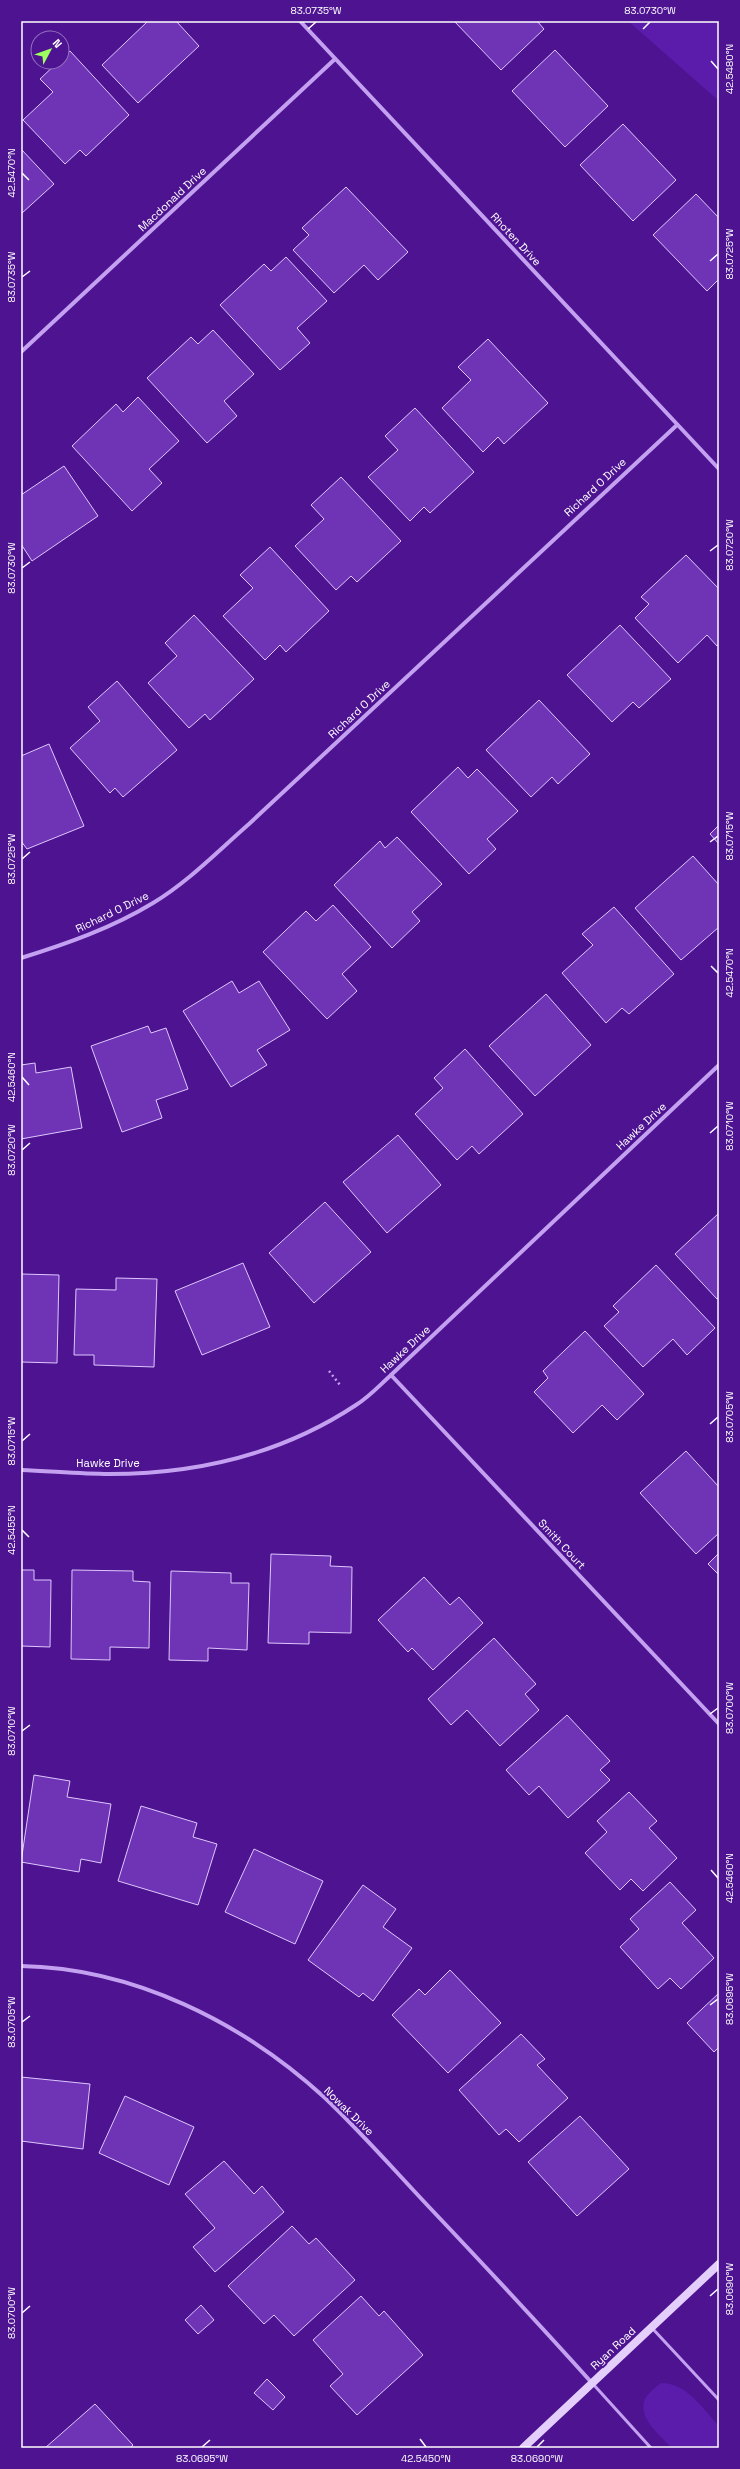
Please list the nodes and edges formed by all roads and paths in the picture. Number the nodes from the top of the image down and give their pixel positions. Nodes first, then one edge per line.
1 (300, 21) edge
2 (335, 59) junction
3 (21, 352) edge
4 (677, 425) junction
5 (719, 469) edge
6 (21, 958) edge
7 (719, 1065) edge
8 (328, 1371) dead end
9 (391, 1375) junction
10 (340, 1385) dead end
11 (21, 1470) edge
12 (719, 1724) edge
13 (21, 1966) edge
14 (719, 2264) edge
15 (652, 2327) junction
16 (592, 2383) junction
17 (719, 2400) edge
18 (523, 2448) edge
19 (651, 2448) edge

1 - 2 street, Rhoten Drive
2 - 3 street, Macdonald Drive
2 - 4 street, Rhoten Drive
4 - 5 street, Rhoten Drive
4 - 6 street, Richard O Drive
7 - 9 street, Hawke Drive
8 - 10 path
9 - 11 street, Hawke Drive
9 - 12 street, Smith Court
13 - 16 street, Nowak Drive
14 - 15 main road, Ryan Road
15 - 16 main road, Ryan Road
15 - 17 lane
16 - 18 main road, Ryan Road
16 - 19 lane

